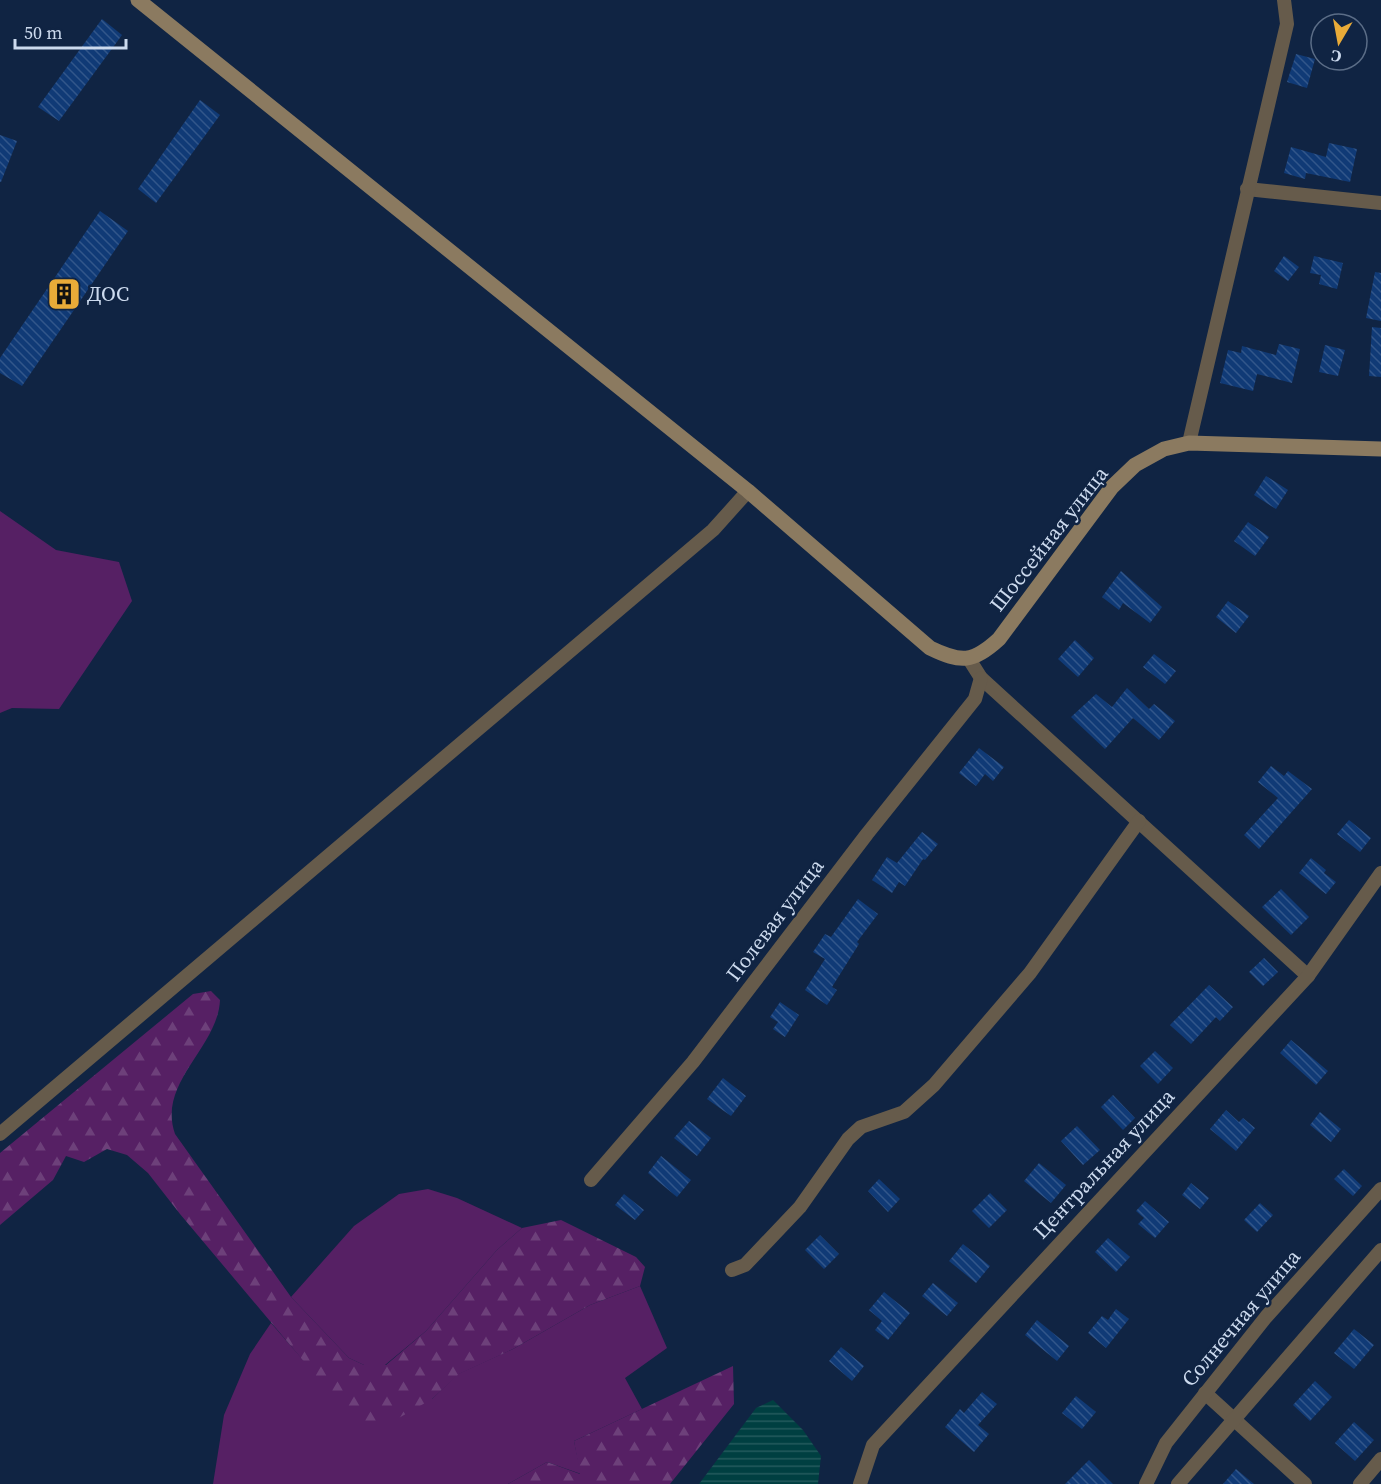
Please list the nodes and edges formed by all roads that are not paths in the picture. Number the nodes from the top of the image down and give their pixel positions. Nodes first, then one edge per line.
1 (138, 0) edge
2 (1284, 0) edge
3 (1247, 189) junction
4 (1381, 204) edge
5 (1189, 442) junction
6 (1381, 448) edge
7 (748, 491) junction
8 (969, 659) junction
9 (981, 678) junction
10 (1139, 821) junction
11 (1381, 873) edge
12 (1308, 976) junction
13 (0, 1134) edge
14 (591, 1180) dead end
15 (1381, 1189) edge
16 (1381, 1250) edge
17 (732, 1270) dead end
18 (1205, 1393) junction
19 (1233, 1418) junction
20 (1381, 1459) edge
21 (860, 1484) edge
22 (1146, 1484) edge
23 (1178, 1484) edge
24 (1305, 1484) edge
25 (1360, 1484) edge

1 - 7 main road
2 - 3 street
3 - 4 street
3 - 5 street
5 - 6 main road, Шоссейная улица
5 - 8 main road, Шоссейная улица
7 - 8 main road
7 - 13 street
8 - 9 street
9 - 10 street
9 - 14 street, Полевая улица
10 - 12 street
10 - 17 street
11 - 12 street, Центральная улица
12 - 21 street, Центральная улица
15 - 18 street, Солнечная улица
16 - 19 street
18 - 19 street
18 - 22 street, Солнечная улица
19 - 23 street
19 - 24 street
20 - 25 street

